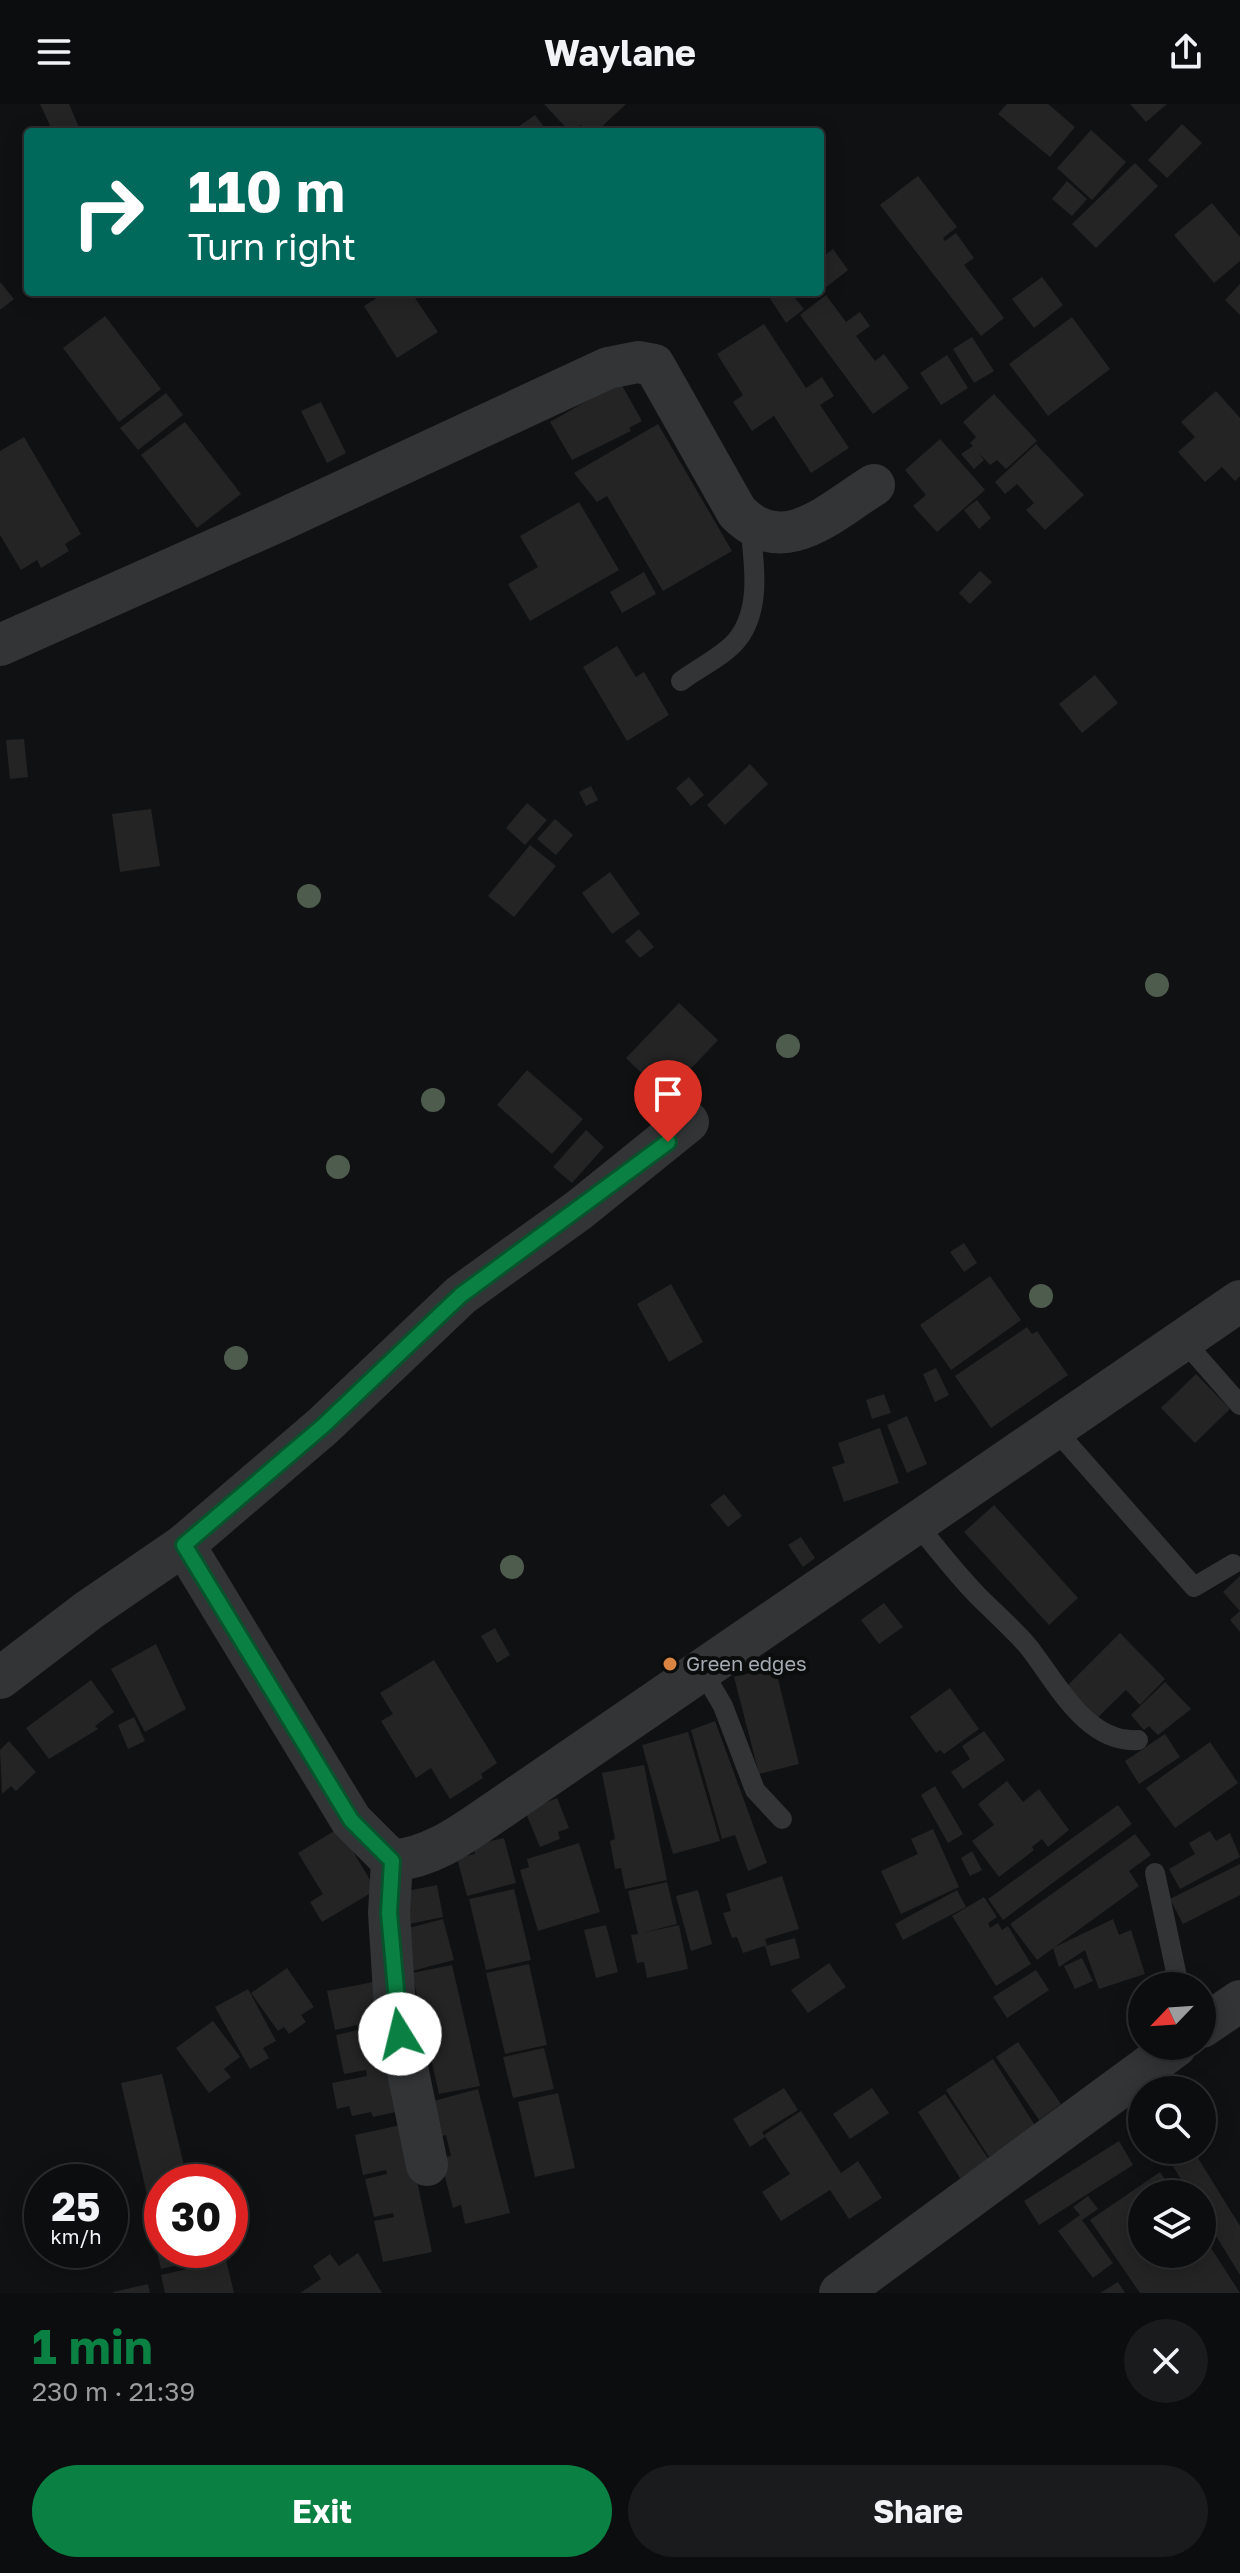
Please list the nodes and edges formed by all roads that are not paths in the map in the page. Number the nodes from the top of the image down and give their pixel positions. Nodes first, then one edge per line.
1 (874, 485) dead end
2 (750, 525) junction
3 (0, 645) edge
4 (681, 681) dead end
5 (688, 1122) dead end
6 (1240, 1301) edge
7 (1183, 1340) junction
8 (1240, 1405) edge
9 (1053, 1427) junction
10 (915, 1522) junction
11 (184, 1545) junction
12 (1233, 1564) dead end
13 (702, 1670) junction
14 (0, 1678) edge
15 (1138, 1740) dead end
16 (782, 1819) dead end
17 (392, 1861) junction
18 (1155, 1873) dead end
19 (1176, 1972) edge
20 (1240, 2001) edge
21 (1216, 2017) edge
22 (1157, 2060) edge
23 (427, 2165) dead end
24 (840, 2293) edge

1 - 2 street
2 - 3 street
2 - 4 lane
5 - 11 street
6 - 7 street
7 - 8 lane
7 - 9 street
9 - 10 street
9 - 12 lane
10 - 13 street
10 - 15 lane
11 - 14 street
11 - 17 street
13 - 16 lane
13 - 17 street
17 - 23 street
18 - 19 lane
20 - 21 street
22 - 24 street

